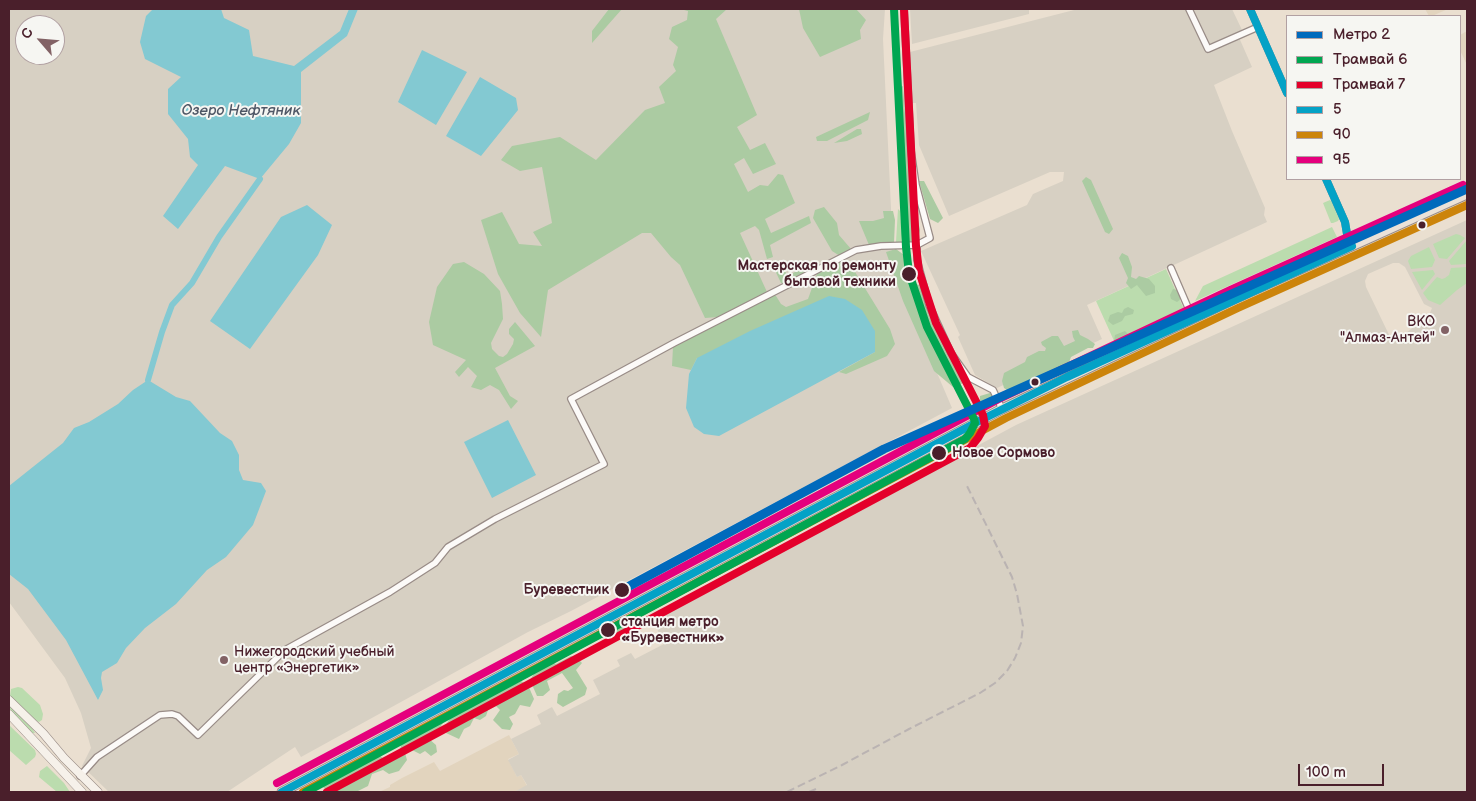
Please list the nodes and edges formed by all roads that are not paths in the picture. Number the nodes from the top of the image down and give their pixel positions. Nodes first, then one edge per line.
1 (904, 9) edge
2 (1189, 9) edge
3 (1250, 9) edge
4 (1258, 27) junction
5 (1286, 90) edge
6 (1326, 180) edge
7 (1467, 194) edge
8 (917, 245) junction
9 (1352, 246) junction
10 (1171, 268) dead end
11 (1194, 319) junction
12 (1002, 409) junction
13 (9, 700) edge
14 (9, 714) edge
15 (80, 776) junction
16 (82, 792) edge
17 (98, 792) edge
18 (282, 792) edge

1 - 8 street
2 - 4 street
3 - 4 street
4 - 5 street
6 - 9 street
7 - 9 main road
8 - 12 street
8 - 15 street
9 - 11 main road
10 - 11 street
11 - 12 main road
12 - 18 main road
13 - 15 main road
14 - 16 main road
15 - 17 main road

